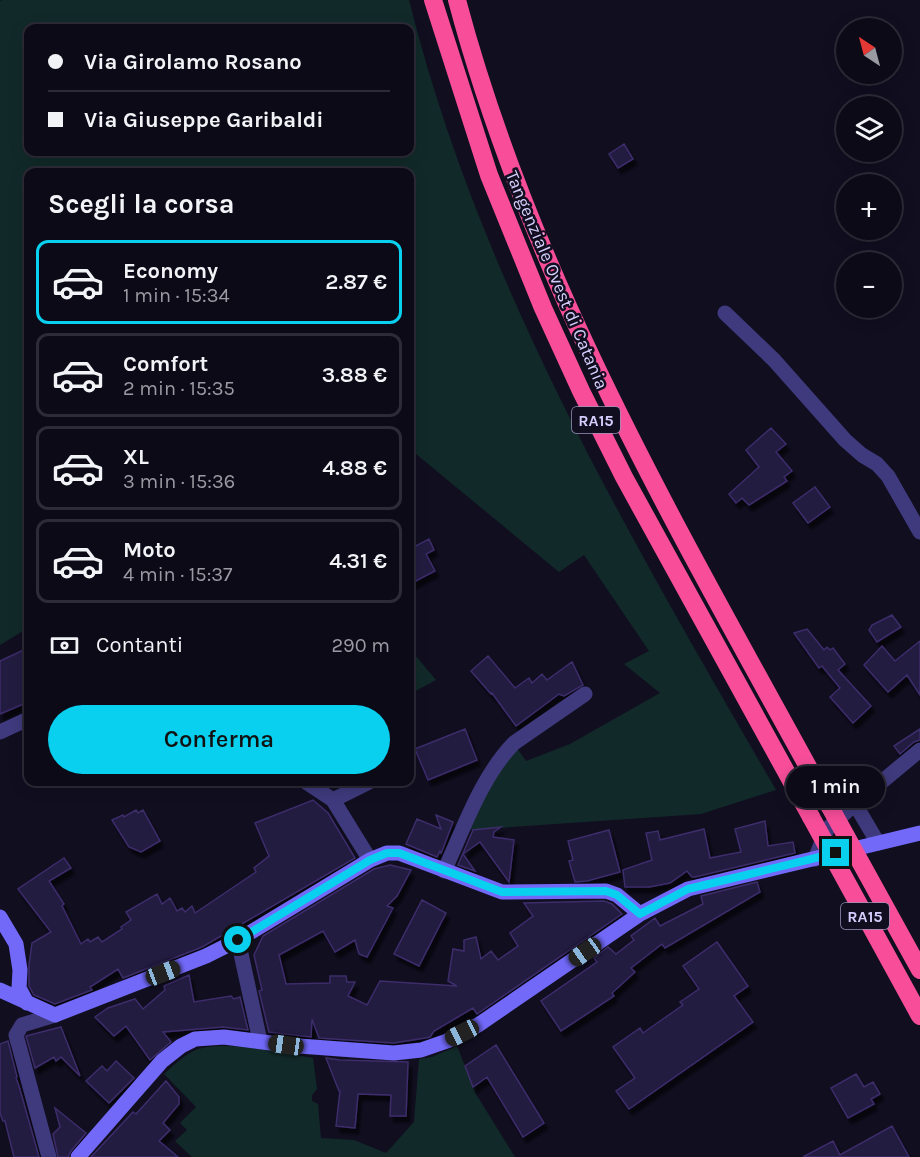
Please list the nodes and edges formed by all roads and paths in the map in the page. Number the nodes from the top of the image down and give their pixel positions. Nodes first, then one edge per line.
1 (433, 0) edge
2 (457, 0) edge
3 (725, 312) dead end
4 (920, 532) edge
5 (585, 694) dead end
6 (24, 721) edge
7 (0, 732) edge
8 (920, 750) edge
9 (312, 786) edge
10 (361, 786) edge
11 (333, 800) junction
12 (855, 804) junction
13 (920, 833) edge
14 (878, 843) junction
15 (815, 859) junction
16 (370, 860) junction
17 (444, 871) junction
18 (640, 914) junction
19 (0, 917) edge
20 (238, 940) junction
21 (920, 970) edge
22 (0, 990) edge
23 (27, 1003) junction
24 (55, 1015) junction
25 (920, 1016) edge
26 (260, 1041) junction
27 (49, 1157) edge
28 (78, 1157) edge

1 - 25 highway, Tangenziale Ovest di Catania / RA15, bridge
2 - 21 highway, Tangenziale Ovest di Catania / RA15, bridge
3 - 4 street
5 - 17 street
6 - 7 street
8 - 12 street
9 - 11 street
10 - 11 street
11 - 16 street
12 - 14 street
12 - 15 street
13 - 14 main road
14 - 15 main road
15 - 18 main road
16 - 17 main road
16 - 20 main road
17 - 18 main road
18 - 26 main road
19 - 23 main road
20 - 24 main road
20 - 26 street
22 - 23 main road
23 - 24 main road
24 - 27 street
26 - 28 main road

